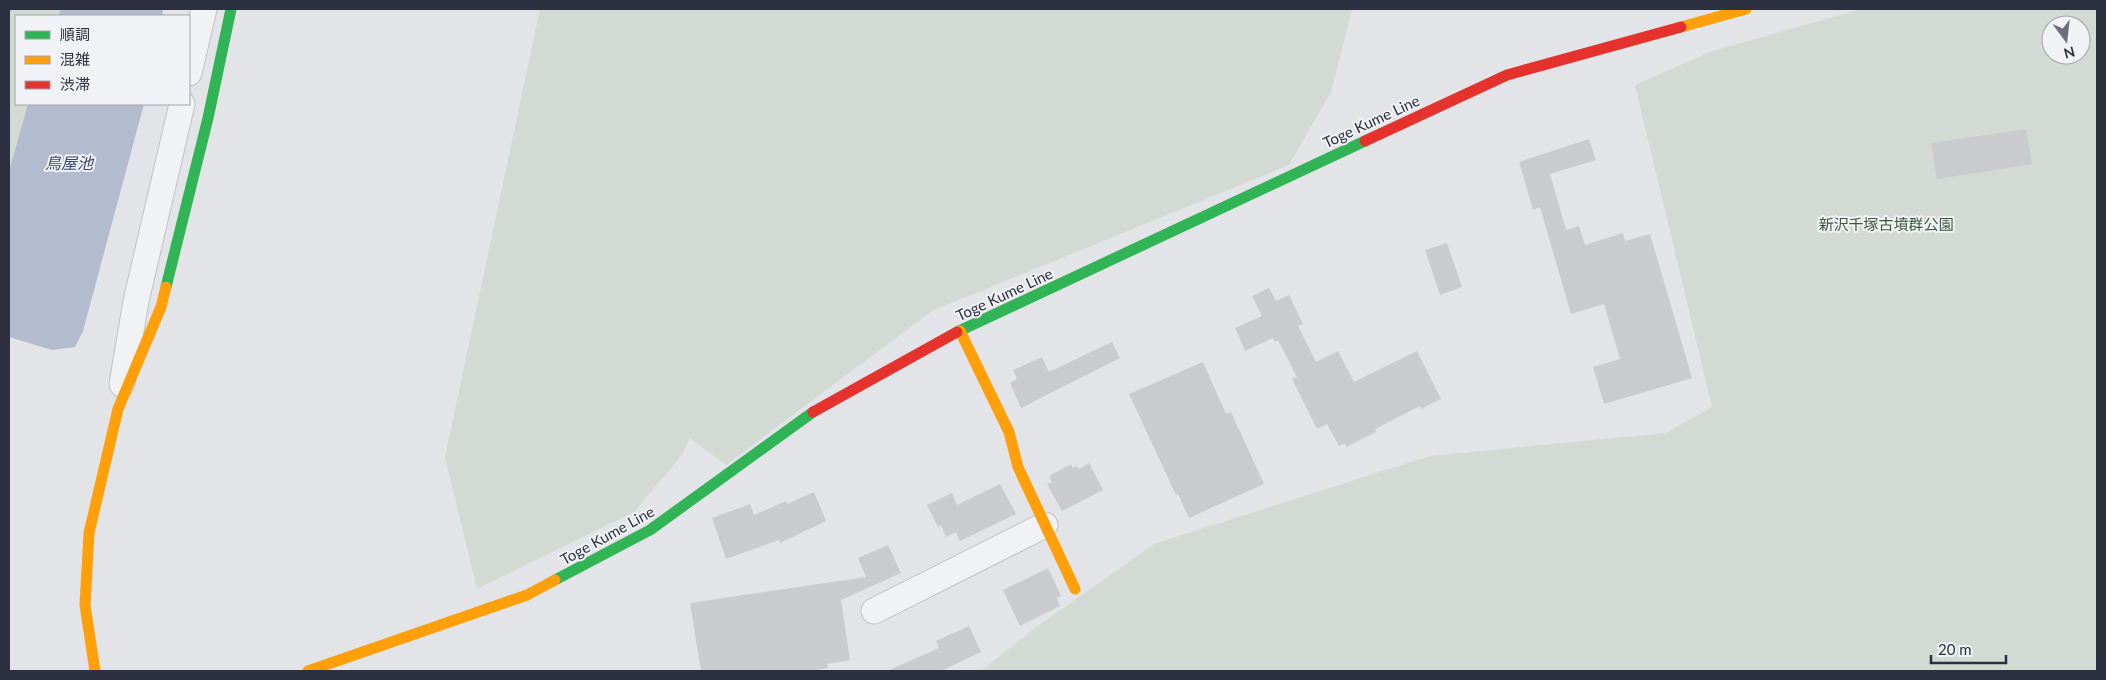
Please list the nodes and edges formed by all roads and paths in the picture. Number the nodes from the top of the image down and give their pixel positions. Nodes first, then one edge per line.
1 (204, 9) edge
2 (232, 9) edge
3 (1746, 9) edge
4 (190, 69) edge
5 (182, 105) edge
6 (960, 330) junction
7 (118, 409) junction
8 (1045, 525) junction
9 (1074, 589) dead end
10 (874, 612) dead end
11 (95, 671) edge
12 (308, 671) edge

1 - 4 street
2 - 7 main road
3 - 6 main road, Toge Kume Line
5 - 7 street
6 - 8 main road
6 - 12 main road, Toge Kume Line
7 - 11 main road
8 - 9 main road
8 - 10 street

